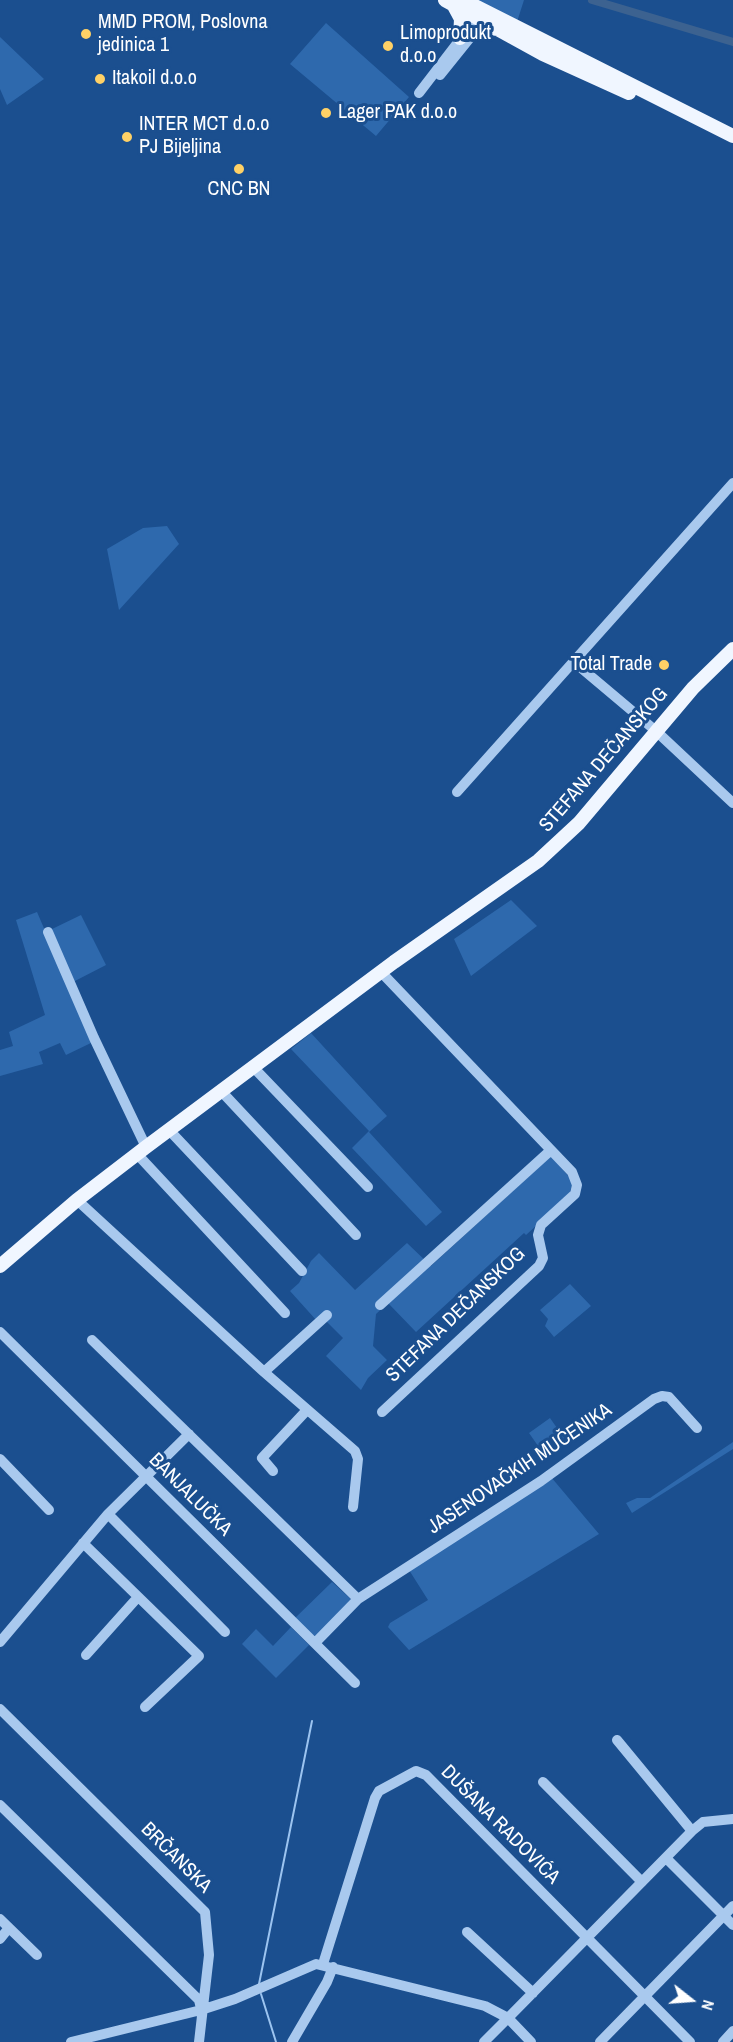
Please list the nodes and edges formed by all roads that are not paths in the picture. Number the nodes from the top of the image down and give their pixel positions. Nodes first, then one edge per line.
1 (453, 1) edge
2 (478, 14) junction
3 (497, 23) junction
4 (475, 34) junction
5 (460, 38) junction
6 (733, 136) edge
7 (733, 483) edge
8 (733, 649) edge
9 (574, 662) junction
10 (656, 731) junction
11 (457, 792) dead end
12 (733, 803) edge
13 (48, 932) dead end
14 (381, 972) junction
15 (254, 1068) junction
16 (222, 1092) junction
17 (169, 1130) junction
18 (142, 1150) junction
19 (551, 1150) junction
20 (368, 1187) dead end
21 (77, 1200) junction
22 (356, 1235) dead end
23 (0, 1265) edge
24 (302, 1271) dead end
25 (380, 1305) dead end
26 (285, 1313) dead end
27 (327, 1315) dead end
28 (0, 1332) edge
29 (92, 1340) dead end
30 (264, 1372) junction
31 (306, 1410) junction
32 (382, 1412) dead end
33 (697, 1428) dead end
34 (189, 1434) junction
35 (0, 1460) edge
36 (273, 1471) dead end
37 (146, 1476) junction
38 (353, 1507) dead end
39 (49, 1510) dead end
40 (108, 1514) junction
41 (83, 1543) junction
42 (138, 1597) junction
43 (358, 1599) junction
44 (225, 1632) dead end
45 (0, 1642) edge
46 (315, 1643) junction
47 (86, 1655) dead end
48 (355, 1683) dead end
49 (145, 1707) dead end
50 (0, 1709) edge
51 (617, 1740) dead end
52 (543, 1782) dead end
53 (0, 1805) edge
54 (733, 1819) edge
55 (692, 1831) junction
56 (666, 1858) junction
57 (642, 1882) junction
58 (733, 1906) edge
59 (724, 1916) junction
60 (0, 1919) edge
61 (733, 1925) edge
62 (8, 1929) junction
63 (467, 1932) dead end
64 (0, 1939) edge
65 (588, 1939) junction
66 (37, 1955) dead end
67 (328, 1965) junction
68 (533, 1993) junction
69 (644, 1997) junction
70 (201, 2010) junction
71 (508, 2018) junction
72 (733, 2031) edge
73 (71, 2042) edge
74 (199, 2042) edge
75 (292, 2042) edge
76 (484, 2042) edge
77 (531, 2042) edge
78 (600, 2042) edge
79 (690, 2042) edge
80 (723, 2042) edge

1 - 2 main road
1 - 5 main road
2 - 3 main road
2 - 4 street
2 - 5 street
3 - 4 main road
3 - 6 main road
4 - 5 street
7 - 9 street
8 - 10 main road, STEFANA DEČANSKOG
9 - 10 street
9 - 11 street
10 - 12 street
10 - 14 main road, STEFANA DEČANSKOG
13 - 18 street
14 - 15 main road, STEFANA DEČANSKOG
14 - 19 street
15 - 16 main road, STEFANA DEČANSKOG
15 - 20 street
16 - 17 main road, STEFANA DEČANSKOG
16 - 22 street
17 - 18 main road, STEFANA DEČANSKOG
17 - 24 street
18 - 21 main road, STEFANA DEČANSKOG
18 - 26 street
19 - 25 street
19 - 32 street, STEFANA DEČANSKOG
21 - 23 main road, STEFANA DEČANSKOG
21 - 30 street
27 - 30 street
28 - 37 street, BANJALUČKA
29 - 34 street
30 - 31 street
31 - 36 street
31 - 38 street
33 - 43 street, JASENOVAČKIH MUČENIKA
34 - 37 street
34 - 43 street
35 - 39 street
37 - 40 street
37 - 46 street, BANJALUČKA
40 - 41 street
40 - 44 street
41 - 42 street
41 - 45 street
42 - 47 street
42 - 49 street
43 - 46 street, JASENOVAČKIH MUČENIKA
46 - 48 street, BANJALUČKA
50 - 70 street, BRČANSKA
51 - 55 street
52 - 57 street
53 - 70 street
54 - 55 street
55 - 56 street
56 - 57 street
56 - 59 street
57 - 65 street
58 - 59 street
59 - 61 street
59 - 69 street
60 - 62 street
62 - 64 street
62 - 66 street
63 - 68 street
65 - 67 street, DUŠANA RADOVIĆA
65 - 68 street
65 - 69 street
67 - 70 street
67 - 71 street
67 - 75 street
68 - 71 street
69 - 78 street
69 - 79 street
70 - 73 street
70 - 74 street, BRČANSKA
71 - 76 street
71 - 77 street
72 - 80 street

